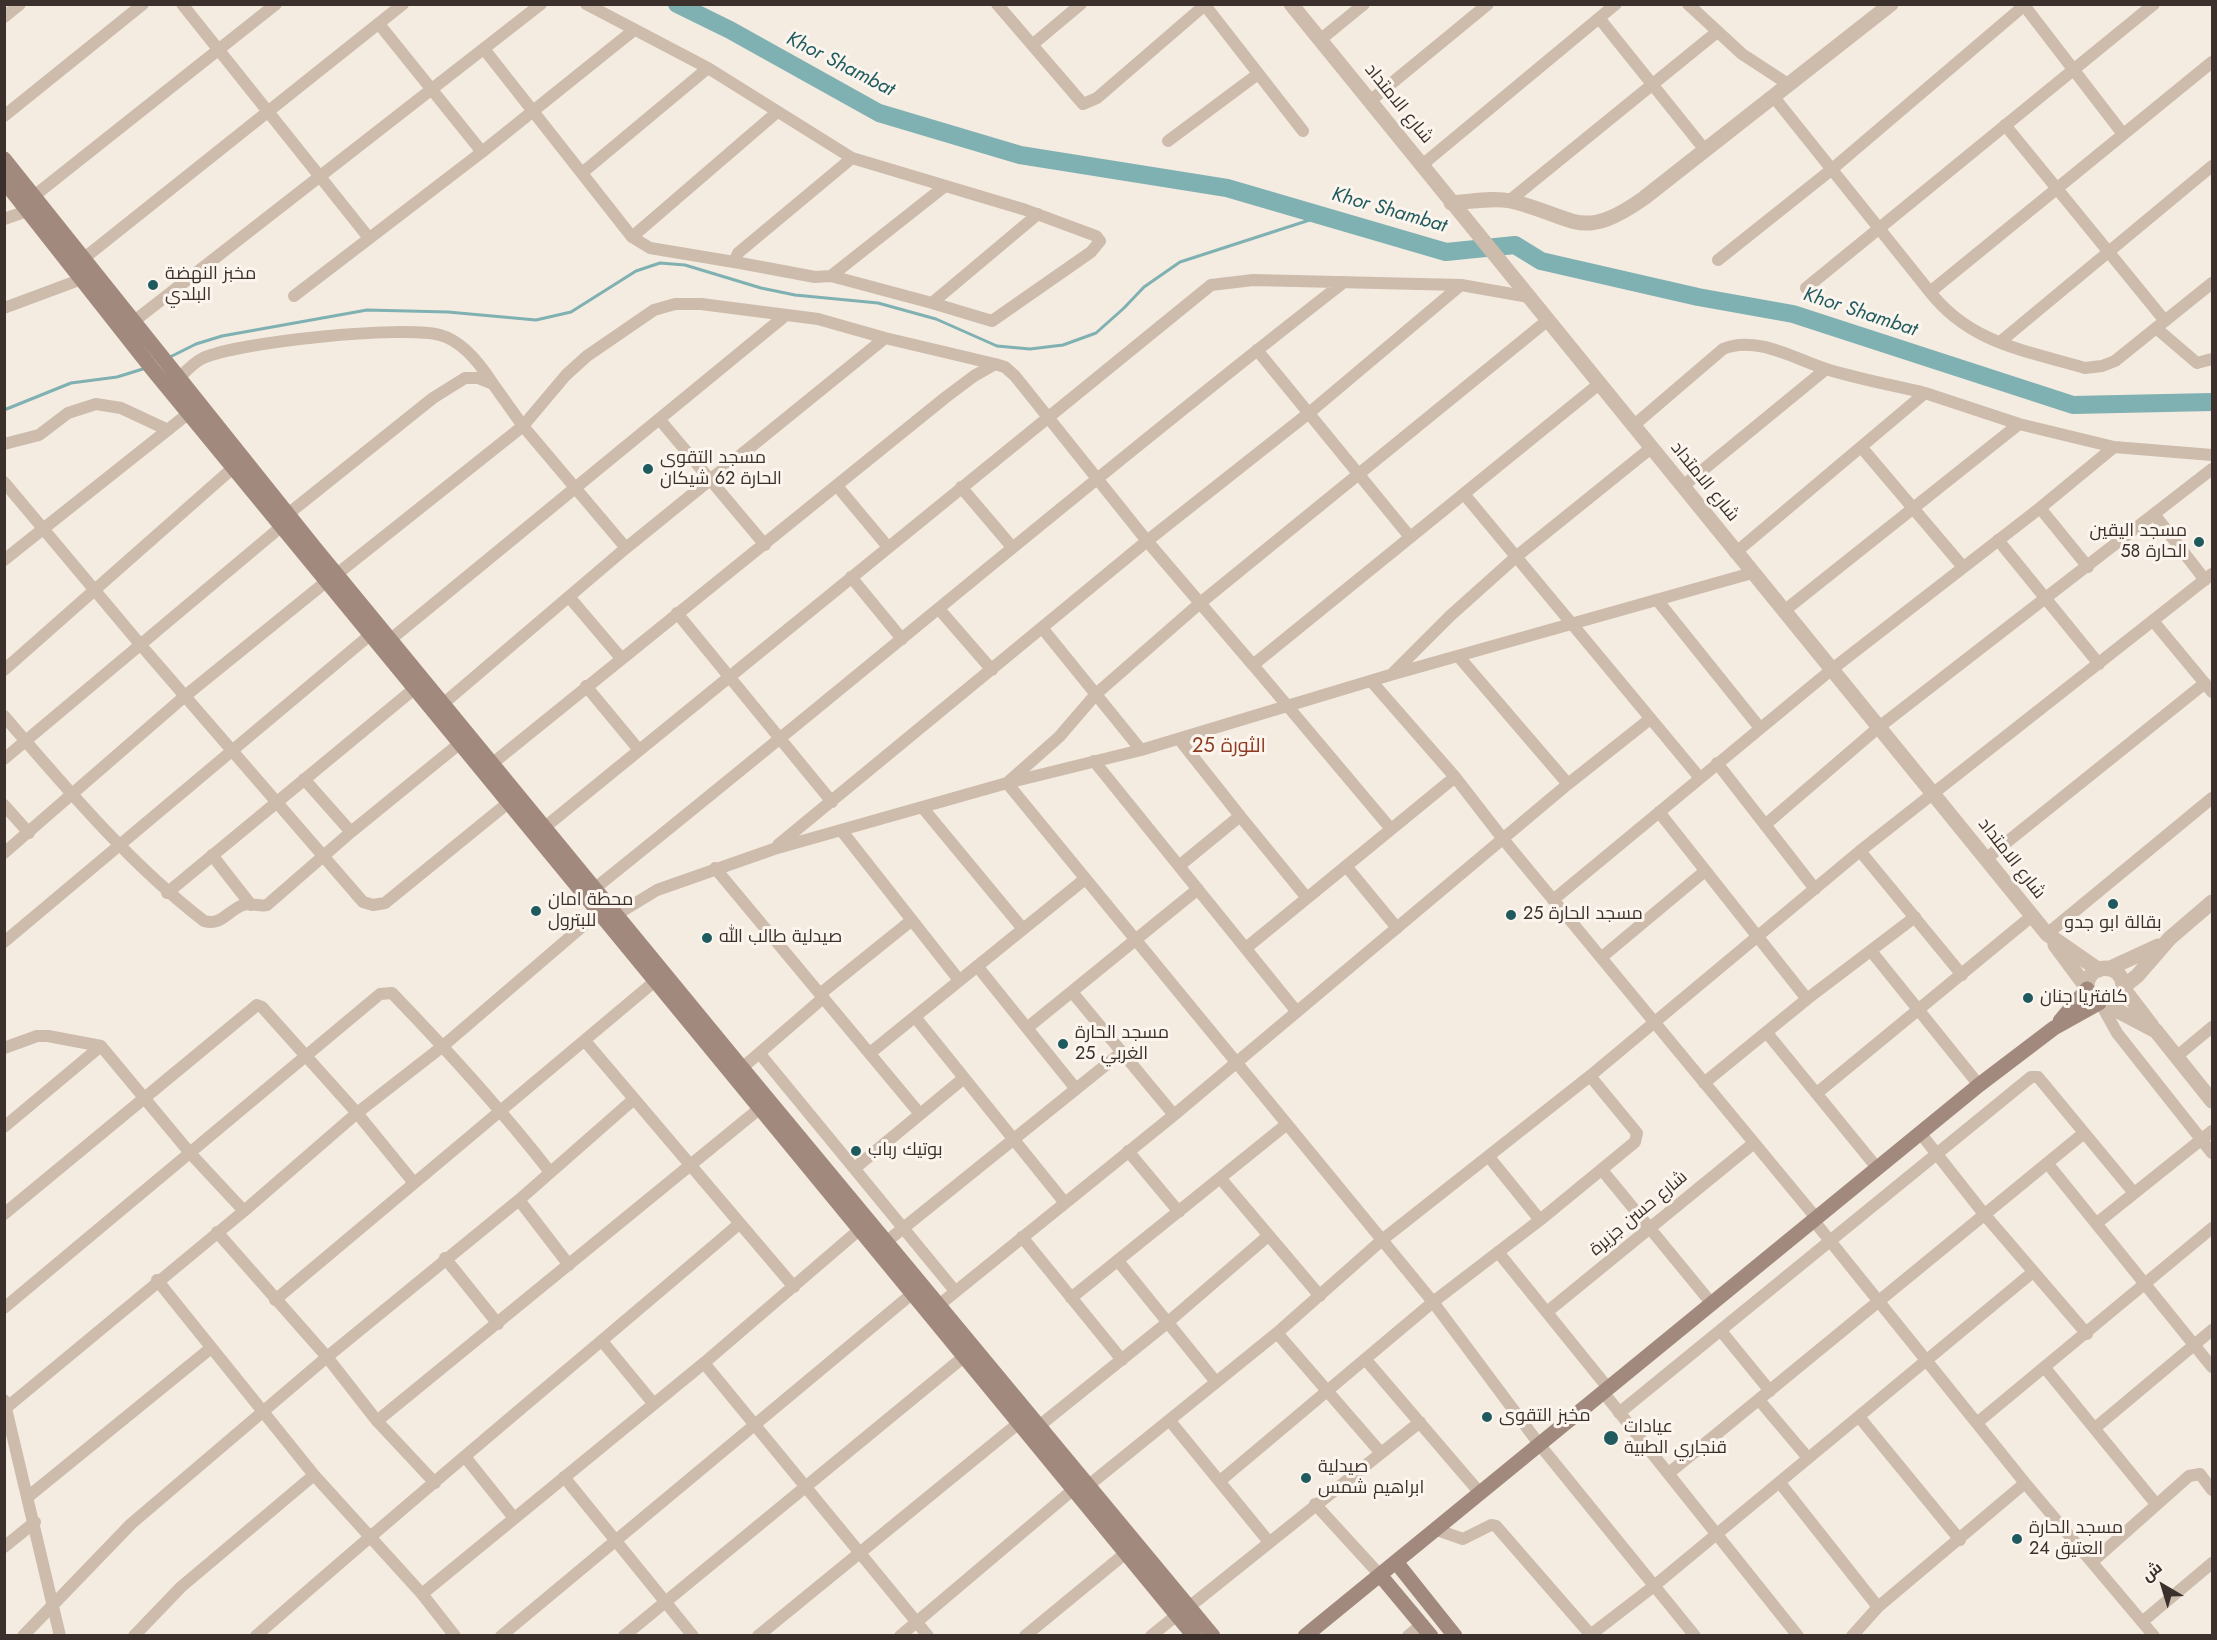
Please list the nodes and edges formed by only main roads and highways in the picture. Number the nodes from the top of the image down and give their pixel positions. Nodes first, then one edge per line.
1 (4, 159) edge
2 (4, 181) edge
3 (31, 204) junction
4 (148, 353) junction
5 (160, 367) junction
6 (285, 520) junction
7 (332, 578) junction
8 (2087, 988) road end
9 (2102, 1004) road end
10 (2054, 1028) junction
11 (1082, 1486) junction
12 (1396, 1562) junction
13 (1380, 1575) junction
14 (1417, 1588) junction
15 (1402, 1600) junction
16 (1183, 1611) junction
17 (1426, 1630) edge
18 (1194, 1635) edge
19 (1213, 1635) edge
20 (1305, 1635) edge
21 (1455, 1635) edge

1 - 3 main road
2 - 3 main road
3 - 4 main road
3 - 4 main road
4 - 5 main road
5 - 6 main road
5 - 6 main road
6 - 7 main road
7 - 11 main road
7 - 11 main road
8 - 10 main road
9 - 10 main road
10 - 12 main road
11 - 16 main road
11 - 16 main road
12 - 13 main road
12 - 14 main road
13 - 15 main road
13 - 20 main road
14 - 15 main road
14 - 21 main road
15 - 17 main road
16 - 18 main road
16 - 19 main road

